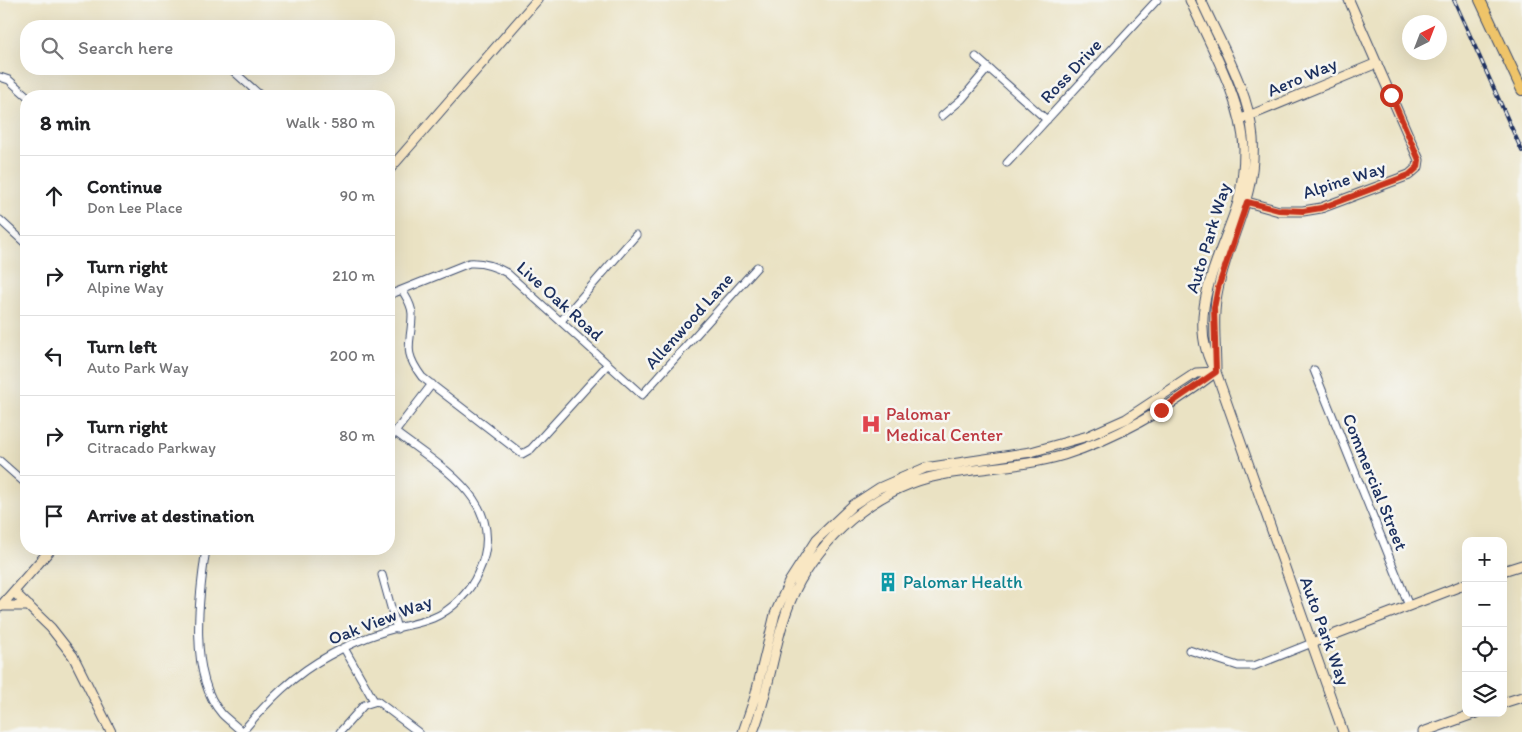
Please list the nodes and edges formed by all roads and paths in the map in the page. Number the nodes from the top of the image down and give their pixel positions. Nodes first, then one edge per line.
1 (537, 0) edge
2 (1157, 0) edge
3 (1190, 0) edge
4 (1200, 0) edge
5 (1349, 0) edge
6 (1480, 0) edge
7 (976, 57) dead end
8 (1377, 63) junction
9 (988, 68) junction
10 (238, 75) edge
11 (0, 78) edge
12 (254, 90) edge
13 (1522, 90) edge
14 (20, 91) edge
15 (942, 116) dead end
16 (1249, 117) junction
17 (1047, 120) junction
18 (1239, 120) junction
19 (395, 163) edge
20 (1007, 163) dead end
21 (1247, 202) junction
22 (0, 220) edge
23 (636, 235) dead end
24 (20, 238) edge
25 (757, 266) dead end
26 (402, 290) junction
27 (395, 293) edge
28 (561, 321) junction
29 (608, 364) junction
30 (1314, 370) dead end
31 (1216, 372) junction
32 (432, 384) junction
33 (642, 395) joint
34 (395, 432) joint
35 (0, 461) edge
36 (20, 479) edge
37 (46, 555) edge
38 (205, 555) edge
39 (1522, 565) edge
40 (1507, 570) edge
41 (382, 575) dead end
42 (1462, 586) edge
43 (14, 592) junction
44 (29, 606) junction
45 (1409, 606) junction
46 (1, 607) edge
47 (396, 629) junction
48 (1312, 643) junction
49 (344, 648) junction
50 (1189, 650) dead end
51 (1522, 697) edge
52 (374, 702) junction
53 (1507, 703) edge
54 (1465, 717) edge
55 (111, 732) edge
56 (242, 732) edge
57 (340, 732) edge
58 (418, 732) edge
59 (742, 732) edge
60 (753, 732) edge
61 (1343, 732) edge
62 (1422, 732) edge

1 - 19 main road
2 - 17 street, Ross Drive
3 - 18 main road, Auto Park Way
4 - 16 main road, Auto Park Way
5 - 8 main road
6 - 13 main road
7 - 9 street
8 - 16 main road, Aero Way
8 - 21 main road, Alpine Way
9 - 15 street
9 - 17 street
10 - 12 street
11 - 14 street
16 - 18 main road, Aero Way
16 - 21 main road, Auto Park Way
17 - 20 street, Ross Drive
18 - 31 main road, Auto Park Way
21 - 31 main road, Auto Park Way
22 - 24 street
23 - 28 street
25 - 33 street, Allenwood Lane
26 - 27 street, Live Oak Road
26 - 28 street, Live Oak Road
26 - 32 street
28 - 29 street, Live Oak Road
29 - 32 street
29 - 33 street, Live Oak Road
30 - 45 street, Commercial Street
31 - 48 main road, Auto Park Way
31 - 59 main road
31 - 60 main road
32 - 34 street
34 - 47 street, Oak View Way
35 - 36 street
37 - 43 main road
38 - 56 street
39 - 40 main road
41 - 47 street
42 - 45 main road
43 - 44 main road
43 - 46 main road
44 - 46 main road
44 - 55 main road
45 - 48 main road
47 - 49 street, Oak View Way
48 - 50 street
48 - 61 main road, Auto Park Way
49 - 52 street
49 - 56 street, Oak View Way
51 - 53 main road
52 - 57 street
52 - 58 street
54 - 62 main road

